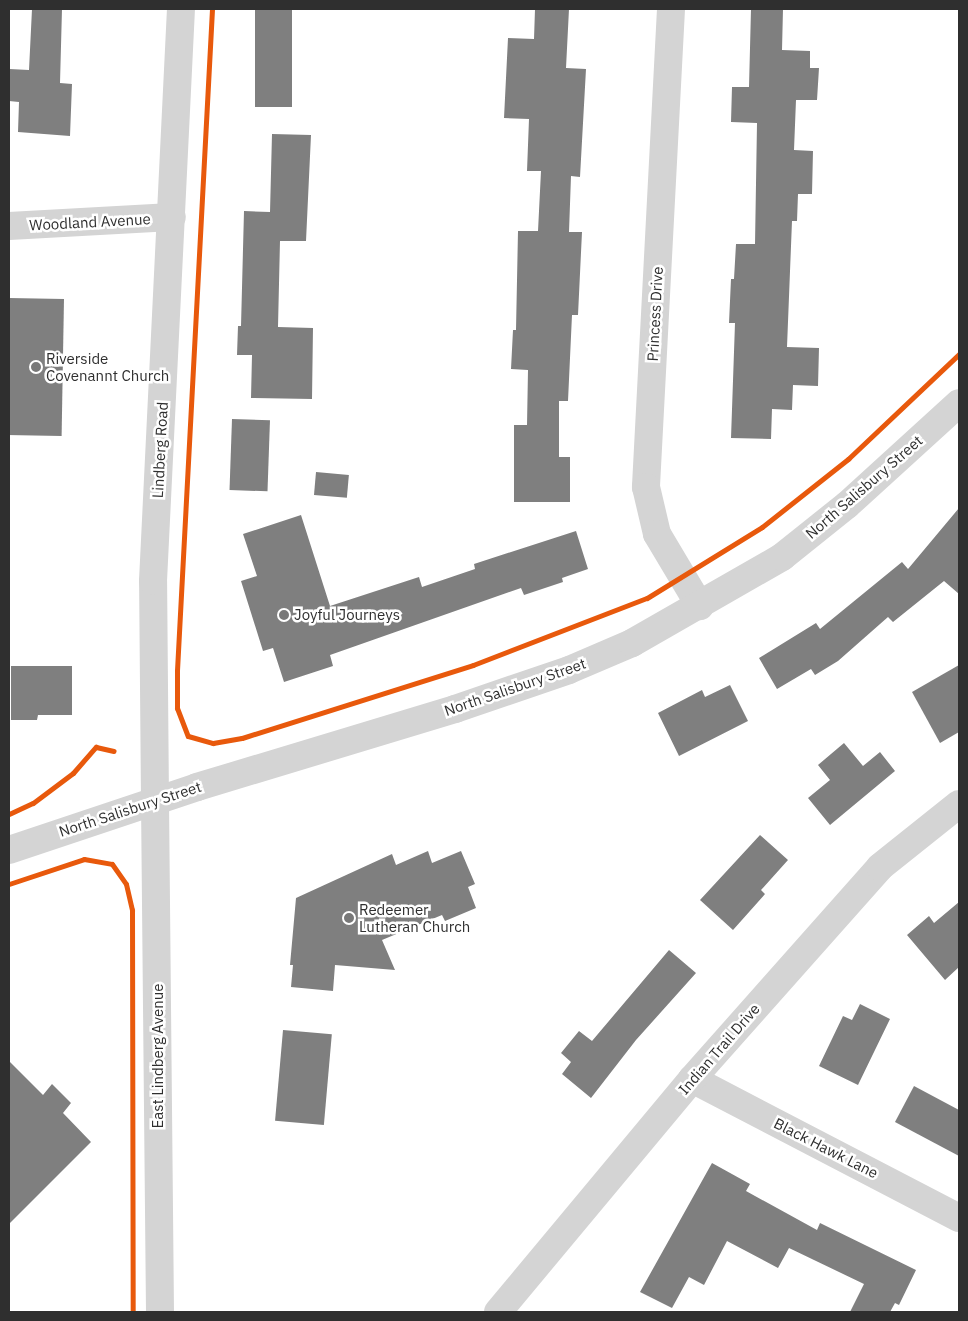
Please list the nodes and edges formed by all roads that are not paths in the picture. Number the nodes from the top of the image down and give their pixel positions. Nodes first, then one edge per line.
1 (181, 9) edge
2 (671, 9) edge
3 (172, 217) junction
4 (9, 226) edge
5 (959, 403) edge
6 (700, 606) junction
7 (155, 801) junction
8 (959, 804) edge
9 (9, 850) edge
10 (692, 1079) junction
11 (959, 1218) edge
12 (160, 1312) edge
13 (498, 1312) edge

1 - 3 street, Lindberg Road
2 - 6 street, Princess Drive
3 - 4 street, Woodland Avenue
3 - 7 street, Lindberg Road
5 - 6 street, North Salisbury Street
6 - 7 street, North Salisbury Street
7 - 9 street, North Salisbury Street
7 - 12 street, East Lindberg Avenue
8 - 10 street, Indian Trail Drive
10 - 11 street, Black Hawk Lane
10 - 13 street, Indian Trail Drive

